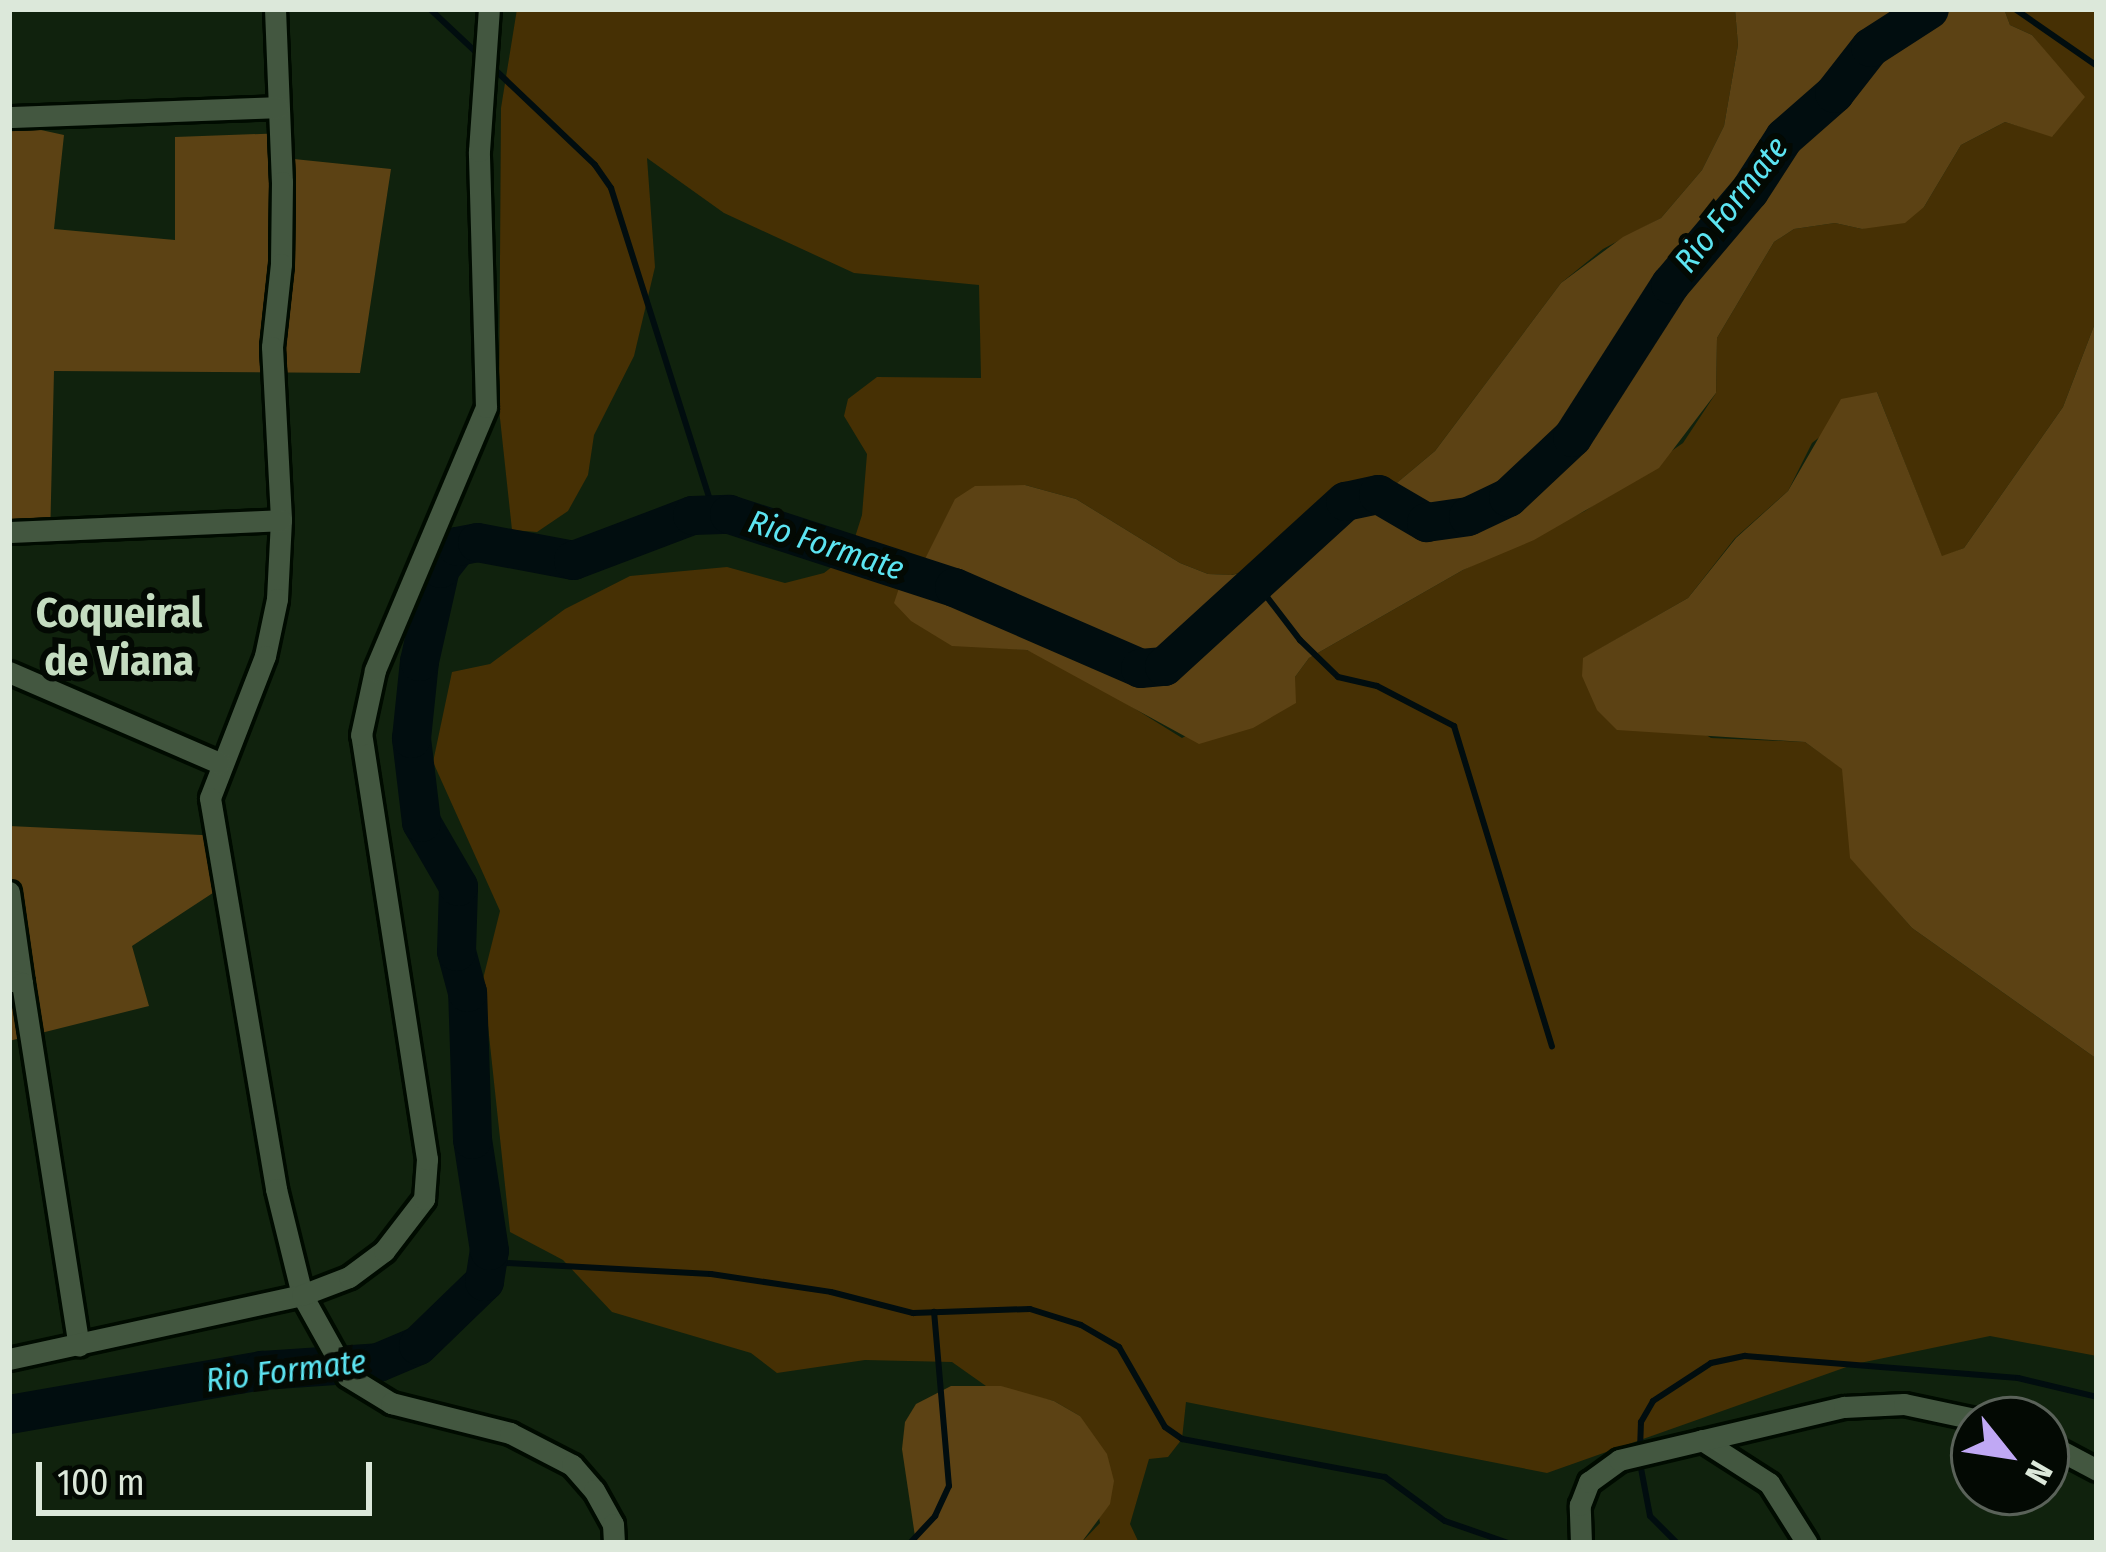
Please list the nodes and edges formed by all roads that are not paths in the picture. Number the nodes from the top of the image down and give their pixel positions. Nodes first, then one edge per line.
1 (275, 9) edge
2 (489, 9) edge
3 (278, 106) junction
4 (9, 117) edge
5 (281, 520) junction
6 (9, 532) edge
7 (9, 672) edge
8 (219, 763) junction
9 (9, 892) edge
10 (15, 981) edge
11 (302, 1295) junction
12 (79, 1346) junction
13 (9, 1359) edge
14 (1950, 1414) edge
15 (1702, 1440) junction
16 (2070, 1456) edge
17 (2097, 1470) edge
18 (614, 1543) edge
19 (1581, 1543) edge
20 (1807, 1543) edge

1 - 3 street
2 - 11 street
3 - 4 street
3 - 5 street
5 - 6 street
5 - 8 street
7 - 8 street
8 - 11 street
9 - 10 street
10 - 12 street
11 - 12 street
11 - 18 street
12 - 13 street
14 - 15 street
15 - 19 street
15 - 20 street
16 - 17 street

